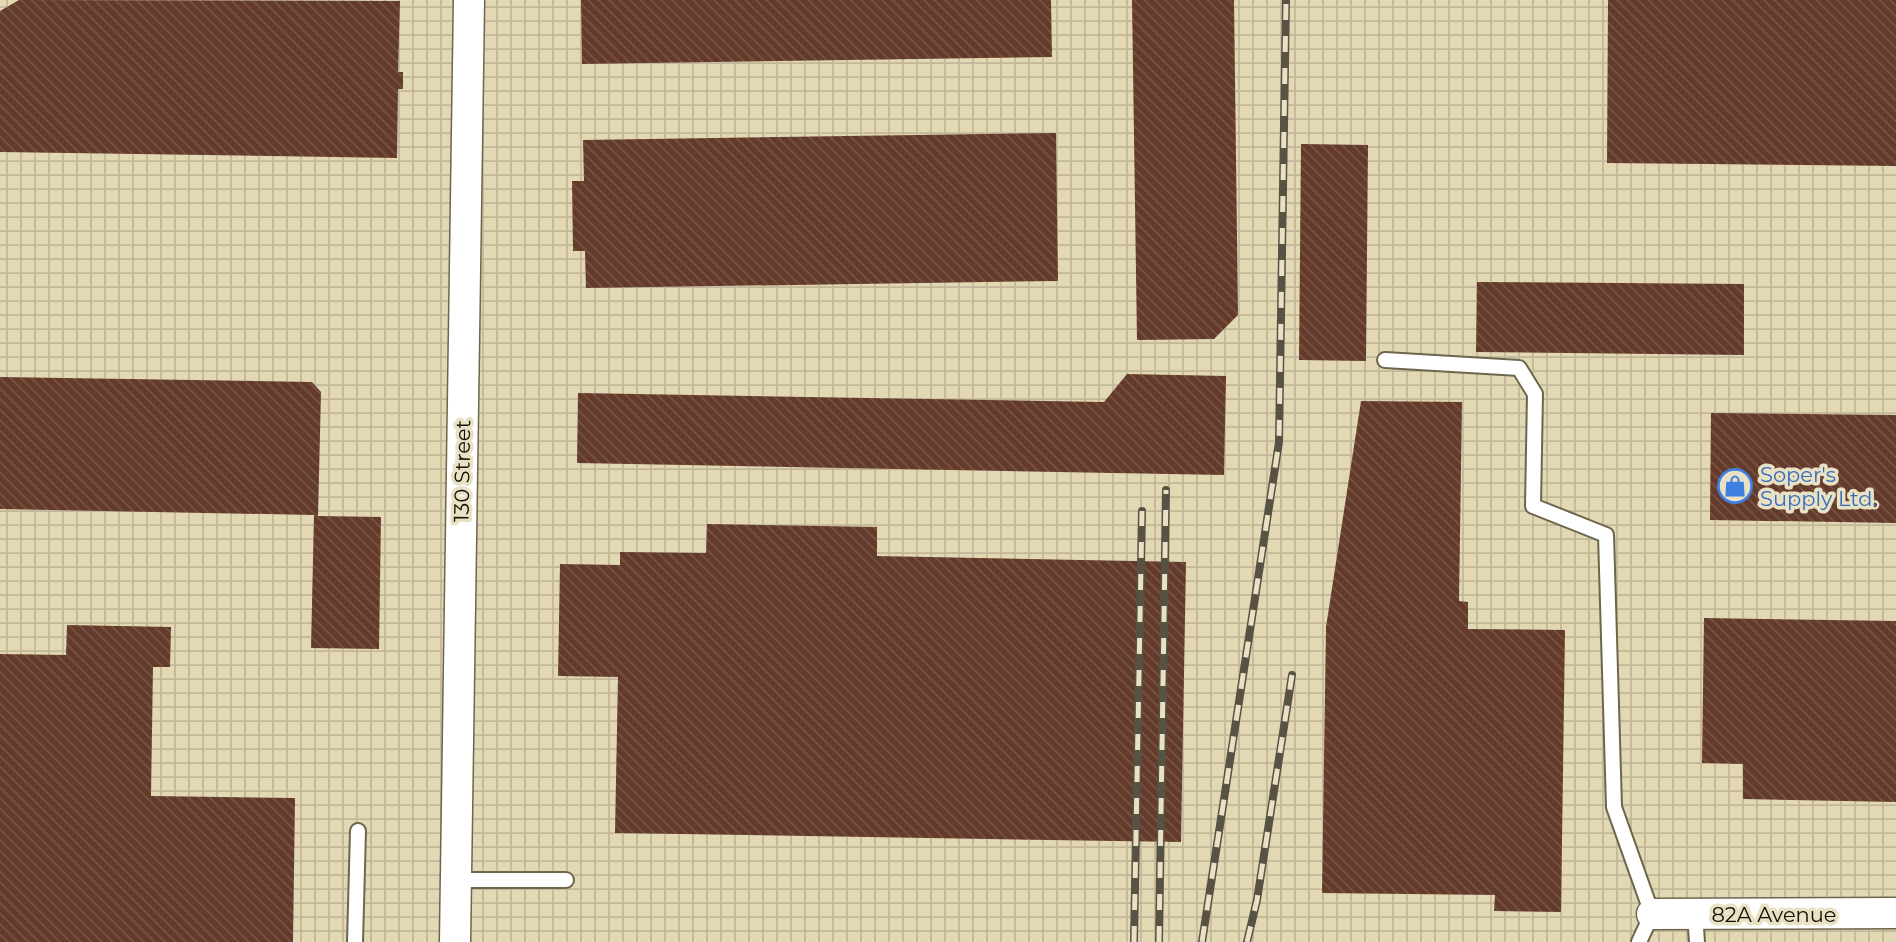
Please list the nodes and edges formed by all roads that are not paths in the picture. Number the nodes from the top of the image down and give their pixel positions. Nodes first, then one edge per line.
1 (468, 0) edge
2 (1385, 360) dead end
3 (358, 831) dead end
4 (456, 880) junction
5 (565, 880) dead end
6 (1896, 913) edge
7 (1652, 914) junction
8 (1696, 928) edge
9 (355, 942) edge
10 (455, 942) edge
11 (1639, 942) edge

1 - 4 street, 130 Street
2 - 7 lane
3 - 9 lane
4 - 5 lane
4 - 10 street, 130 Street
6 - 8 street, 82A Avenue
7 - 8 street, 82A Avenue
7 - 11 lane

